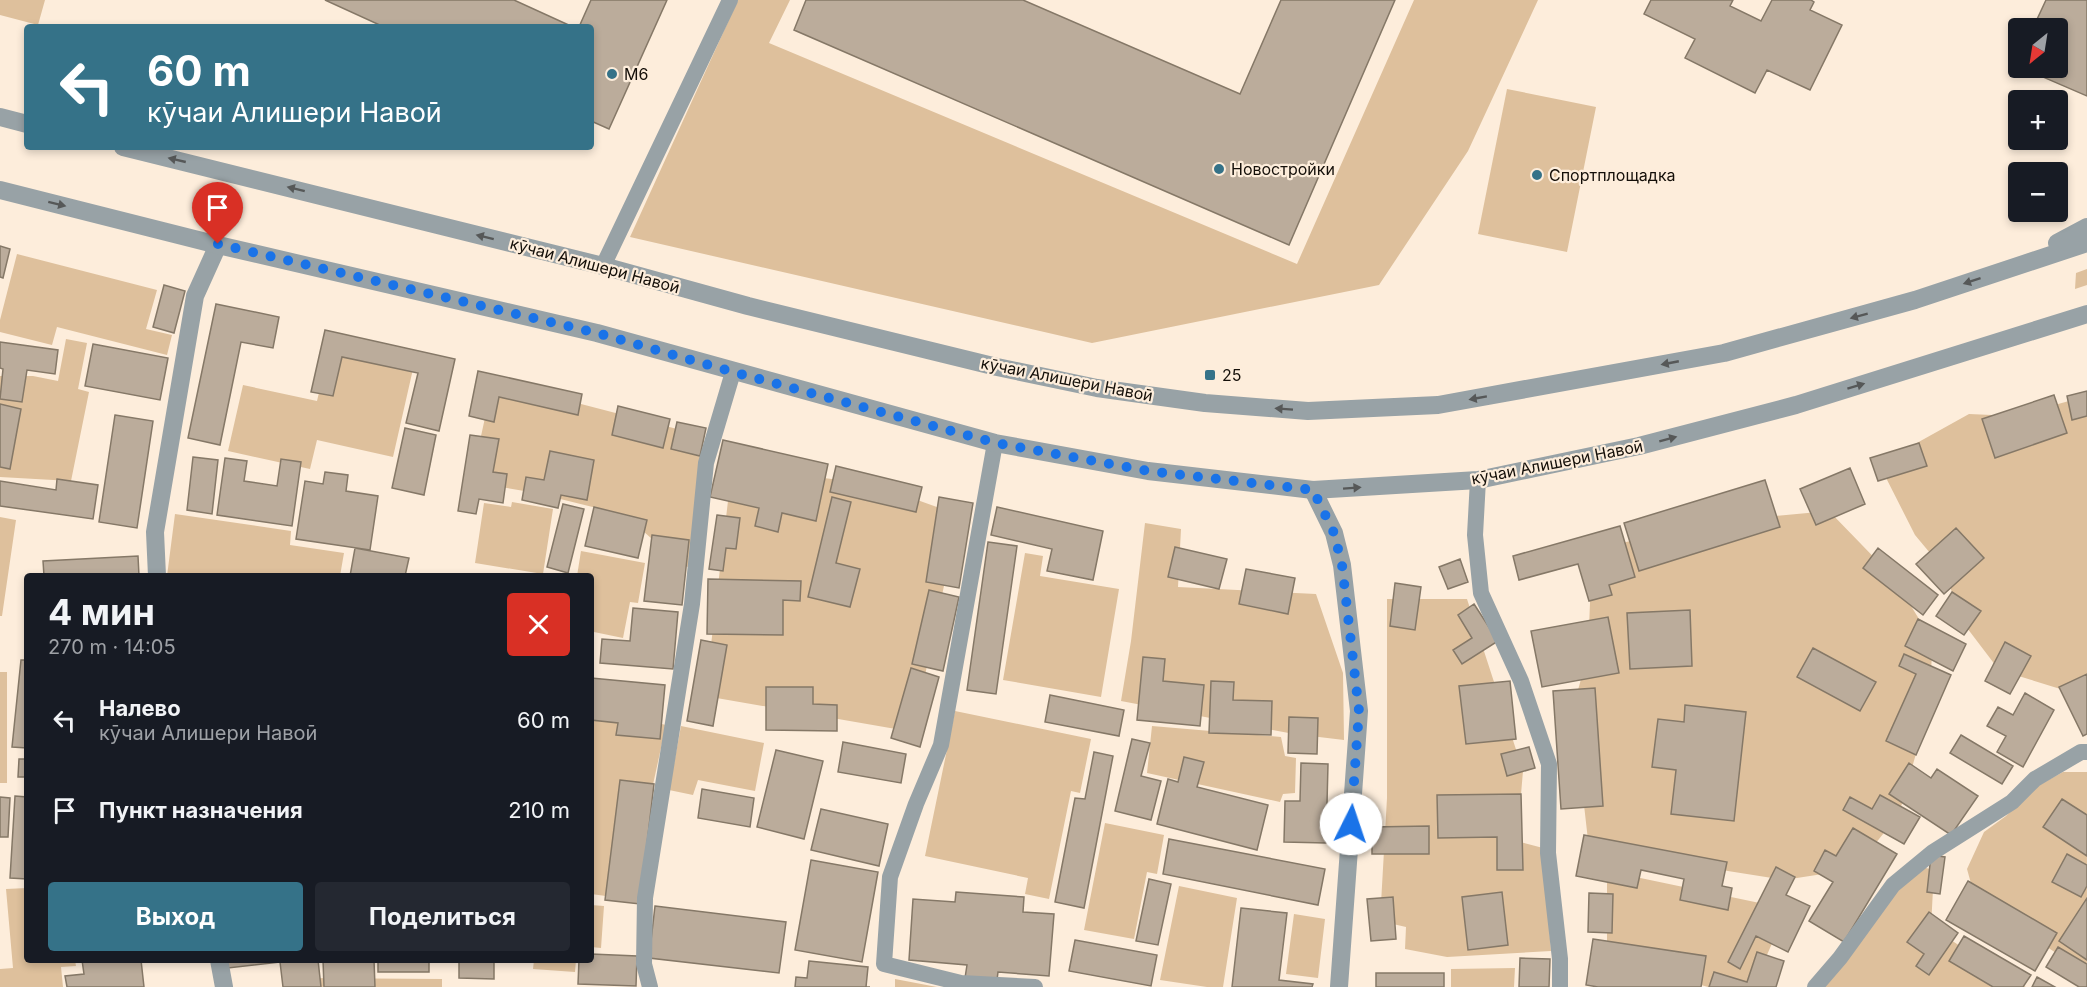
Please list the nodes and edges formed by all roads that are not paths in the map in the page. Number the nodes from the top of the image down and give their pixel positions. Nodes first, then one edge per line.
1 (730, 0) edge
2 (0, 117) edge
3 (24, 123) edge
4 (135, 150) edge
5 (0, 190) edge
6 (2087, 227) edge
7 (2087, 243) edge
8 (218, 244) junction
9 (603, 266) junction
10 (2008, 269) junction
11 (2087, 314) edge
12 (733, 372) junction
13 (996, 443) junction
14 (1478, 480) junction
15 (1313, 490) junction
16 (157, 573) edge
17 (2087, 752) edge
18 (220, 963) edge
19 (224, 987) edge
20 (650, 987) edge
21 (1035, 987) edge
22 (1339, 987) edge
23 (1560, 987) edge
24 (1815, 987) edge

1 - 9 lane
2 - 3 street
9 -> 4 street, кӯчаи Алишери Навоӣ
5 -> 8 street, кӯчаи Алишери Навоӣ
6 - 10 street
7 - 10 street, кӯчаи Алишери Навоӣ
8 - 12 street, кӯчаи Алишери Навоӣ
8 - 16 street
10 -> 9 street, кӯчаи Алишери Навоӣ
14 -> 11 street, кӯчаи Алишери Навоӣ
12 - 13 street, кӯчаи Алишери Навоӣ
12 - 20 lane
13 - 15 street, кӯчаи Алишери Навоӣ
13 - 21 lane
15 -> 14 street, кӯчаи Алишери Навоӣ
14 - 23 lane
15 - 22 street
17 - 24 lane
18 - 19 street

